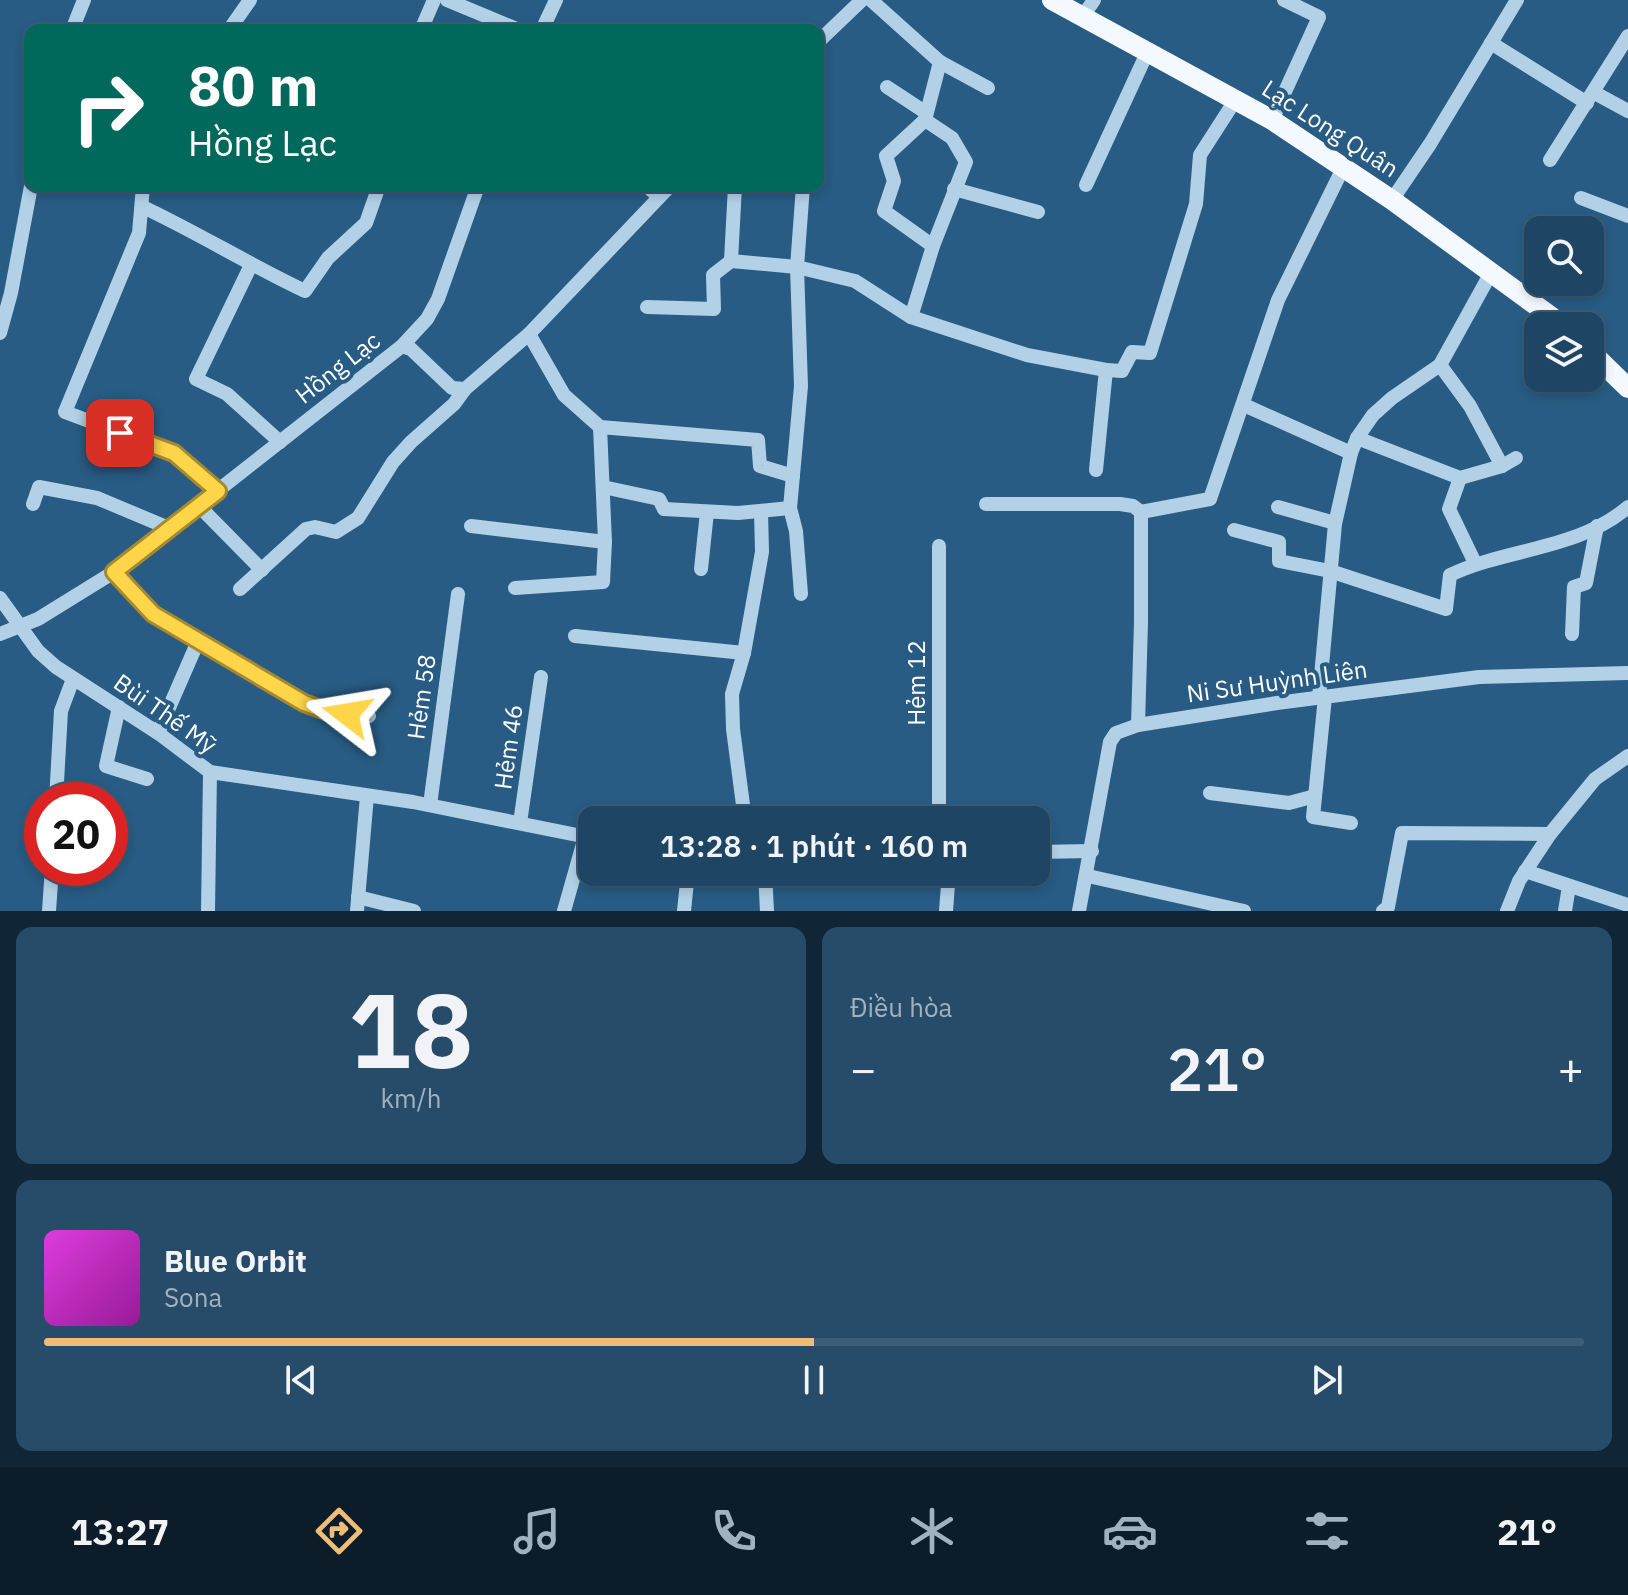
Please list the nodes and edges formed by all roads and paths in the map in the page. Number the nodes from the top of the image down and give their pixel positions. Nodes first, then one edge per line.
1 (84, 0) edge
2 (250, 0) edge
3 (434, 0) edge
4 (447, 0) edge
5 (556, 0) edge
6 (862, 0) edge
7 (871, 0) edge
8 (1052, 0) edge
9 (1284, 0) edge
10 (1517, 0) edge
11 (1089, 8) edge
12 (74, 24) edge
13 (233, 24) edge
14 (424, 24) edge
15 (505, 24) edge
16 (545, 24) edge
17 (824, 36) edge
18 (1628, 36) edge
19 (1491, 43) junction
20 (1147, 53) junction
21 (940, 62) junction
22 (887, 87) dead end
23 (988, 88) dead end
24 (1590, 98) junction
25 (1236, 99) junction
26 (1628, 111) edge
27 (925, 116) junction
28 (1272, 120) junction
29 (1550, 160) dead end
30 (1343, 168) junction
31 (1086, 185) dead end
32 (954, 189) junction
33 (30, 192) edge
34 (143, 192) edge
35 (377, 192) edge
36 (476, 192) edge
37 (654, 192) edge
38 (664, 192) edge
39 (735, 192) edge
40 (803, 192) edge
41 (659, 197) junction
42 (1581, 198) dead end
43 (1392, 200) junction
44 (143, 207) junction
45 (1038, 212) dead end
46 (1628, 216) edge
47 (933, 246) junction
48 (731, 261) junction
49 (251, 265) junction
50 (797, 267) junction
51 (1492, 271) junction
52 (6, 292) edge
53 (647, 307) dead end
54 (1546, 312) edge
55 (911, 317) junction
56 (0, 333) edge
57 (529, 334) junction
58 (402, 346) junction
59 (1440, 365) junction
60 (1604, 365) edge
61 (1106, 370) junction
62 (1628, 388) edge
63 (465, 389) junction
64 (1244, 405) junction
65 (600, 427) junction
66 (1357, 438) junction
67 (280, 442) junction
68 (1351, 453) junction
69 (1516, 458) dead end
70 (1502, 466) junction
71 (1096, 470) dead end
72 (793, 476) junction
73 (1460, 478) junction
74 (603, 487) junction
75 (218, 491) junction
76 (33, 504) dead end
77 (986, 504) dead end
78 (199, 506) junction
79 (1278, 507) dead end
80 (1628, 507) edge
81 (790, 508) junction
82 (761, 511) junction
83 (707, 512) junction
84 (1141, 512) junction
85 (1335, 523) junction
86 (471, 526) dead end
87 (1597, 526) junction
88 (171, 529) junction
89 (1234, 530) dead end
90 (605, 542) junction
91 (939, 546) dead end
92 (1475, 563) junction
93 (701, 569) dead end
94 (262, 570) junction
95 (1330, 571) junction
96 (114, 572) junction
97 (515, 588) dead end
98 (240, 589) dead end
99 (458, 594) dead end
100 (801, 594) dead end
101 (0, 598) edge
102 (21, 626) junction
103 (0, 634) edge
104 (1572, 634) dead end
105 (575, 636) dead end
106 (199, 639) junction
107 (744, 653) junction
108 (1628, 673) edge
109 (541, 677) dead end
110 (73, 679) junction
111 (1322, 697) junction
112 (119, 707) junction
113 (369, 716) dead end
114 (1138, 725) junction
115 (158, 733) junction
116 (1628, 756) edge
117 (210, 772) junction
118 (147, 779) dead end
119 (57, 782) edge
120 (1210, 793) dead end
121 (367, 796) junction
122 (1315, 796) junction
123 (430, 805) junction
124 (743, 806) edge
125 (939, 806) edge
126 (520, 823) junction
127 (1351, 823) dead end
128 (1550, 834) junction
129 (578, 835) edge
130 (1092, 851) junction
131 (1050, 852) edge
132 (578, 870) edge
133 (1525, 871) junction
134 (1088, 876) junction
135 (51, 886) edge
136 (687, 886) edge
137 (766, 886) edge
138 (948, 886) edge
139 (1569, 886) junction
140 (358, 904) edge
141 (1190, 904) edge
142 (1628, 905) edge
143 (49, 911) edge
144 (208, 911) edge
145 (414, 911) edge
146 (564, 911) edge
147 (684, 911) edge
148 (767, 911) edge
149 (946, 911) edge
150 (1079, 911) edge
151 (1244, 911) edge
152 (1383, 911) edge
153 (1507, 911) edge
154 (1565, 911) edge

1 - 12 street
2 - 13 street
3 - 14 street
4 - 15 street
5 - 16 street
6 - 17 street
7 - 21 street
8 - 11 main road, Lạc Long Quân
9 - 28 street
10 - 19 street
11 - 20 main road, Lạc Long Quân
18 - 24 street
19 - 24 street
19 - 43 street
20 - 25 main road, Lạc Long Quân
20 - 31 street
21 - 23 street
21 - 27 street
22 - 27 street
24 - 26 street
24 - 29 street
25 - 28 main road, Lạc Long Quân
25 - 61 street
27 - 32 street
27 - 47 street
28 - 30 main road, Lạc Long Quân
30 - 43 main road, Lạc Long Quân
30 - 64 street
32 - 45 street
32 - 47 street
33 - 52 street
34 - 44 street
35 - 49 street
36 - 58 street
37 - 41 street
38 - 41 street
39 - 48 street
40 - 50 street
41 - 57 street
42 - 46 street
43 - 51 main road, Lạc Long Quân
44 - 49 street
44 - 75 street
47 - 55 street
48 - 50 street
48 - 53 street
49 - 67 street
50 - 55 street
50 - 72 street
51 - 54 main road, Lạc Long Quân
51 - 59 street
52 - 56 street
55 - 61 street
57 - 63 street
57 - 65 street
58 - 63 street, Hồng Lạc
58 - 67 street, Hồng Lạc
59 - 66 street
59 - 70 street
60 - 62 main road
61 - 71 street
63 - 94 street
64 - 68 street
64 - 84 street
65 - 72 street
65 - 74 street
66 - 68 street
66 - 73 street
67 - 75 street, Hồng Lạc
68 - 85 street
69 - 70 street
70 - 73 street
72 - 81 street
73 - 92 street
74 - 83 street
74 - 90 street
75 - 78 street, Hồng Lạc
76 - 88 street
77 - 84 street
78 - 88 street, Hồng Lạc
78 - 94 street
79 - 85 street
80 - 87 street
81 - 82 street
81 - 100 street
82 - 83 street
82 - 107 street
83 - 93 street
84 - 114 street
85 - 95 street
86 - 90 street
87 - 92 street
87 - 104 street
88 - 96 street, Hồng Lạc
89 - 95 street
90 - 97 street
91 - 125 street, Hẻm 12
92 - 95 street
94 - 98 street
95 - 111 street
96 - 102 street, Hồng Lạc
96 - 106 street
99 - 123 street, Hẻm 58
101 - 102 street, Bùi Thế Mỹ
102 - 103 street, Hồng Lạc
102 - 110 street, Bùi Thế Mỹ
105 - 107 street
106 - 113 street
106 - 115 street
107 - 124 street
108 - 111 street, Ni Sư Huỳnh Liên
109 - 126 street, Hẻm 46
110 - 112 street, Bùi Thế Mỹ
110 - 119 street
111 - 114 street, Ni Sư Huỳnh Liên
111 - 122 street
112 - 115 street, Bùi Thế Mỹ
112 - 118 street
114 - 130 street, Ni Sư Huỳnh Liên
115 - 117 street, Bùi Thế Mỹ
116 - 128 street
117 - 121 street, Bùi Thế Mỹ
117 - 144 street
120 - 122 street
121 - 123 street, Bùi Thế Mỹ
121 - 140 street
122 - 127 street
123 - 126 street, Bùi Thế Mỹ
126 - 129 street, Bùi Thế Mỹ
128 - 133 street
128 - 152 street
130 - 131 street
130 - 134 street, Ni Sư Huỳnh Liên
132 - 146 street
133 - 139 street
133 - 153 street
134 - 141 street
134 - 150 street, Ni Sư Huỳnh Liên
135 - 143 street
136 - 147 street
137 - 148 street
138 - 149 street
139 - 142 street
139 - 154 street
140 - 145 street
141 - 151 street

